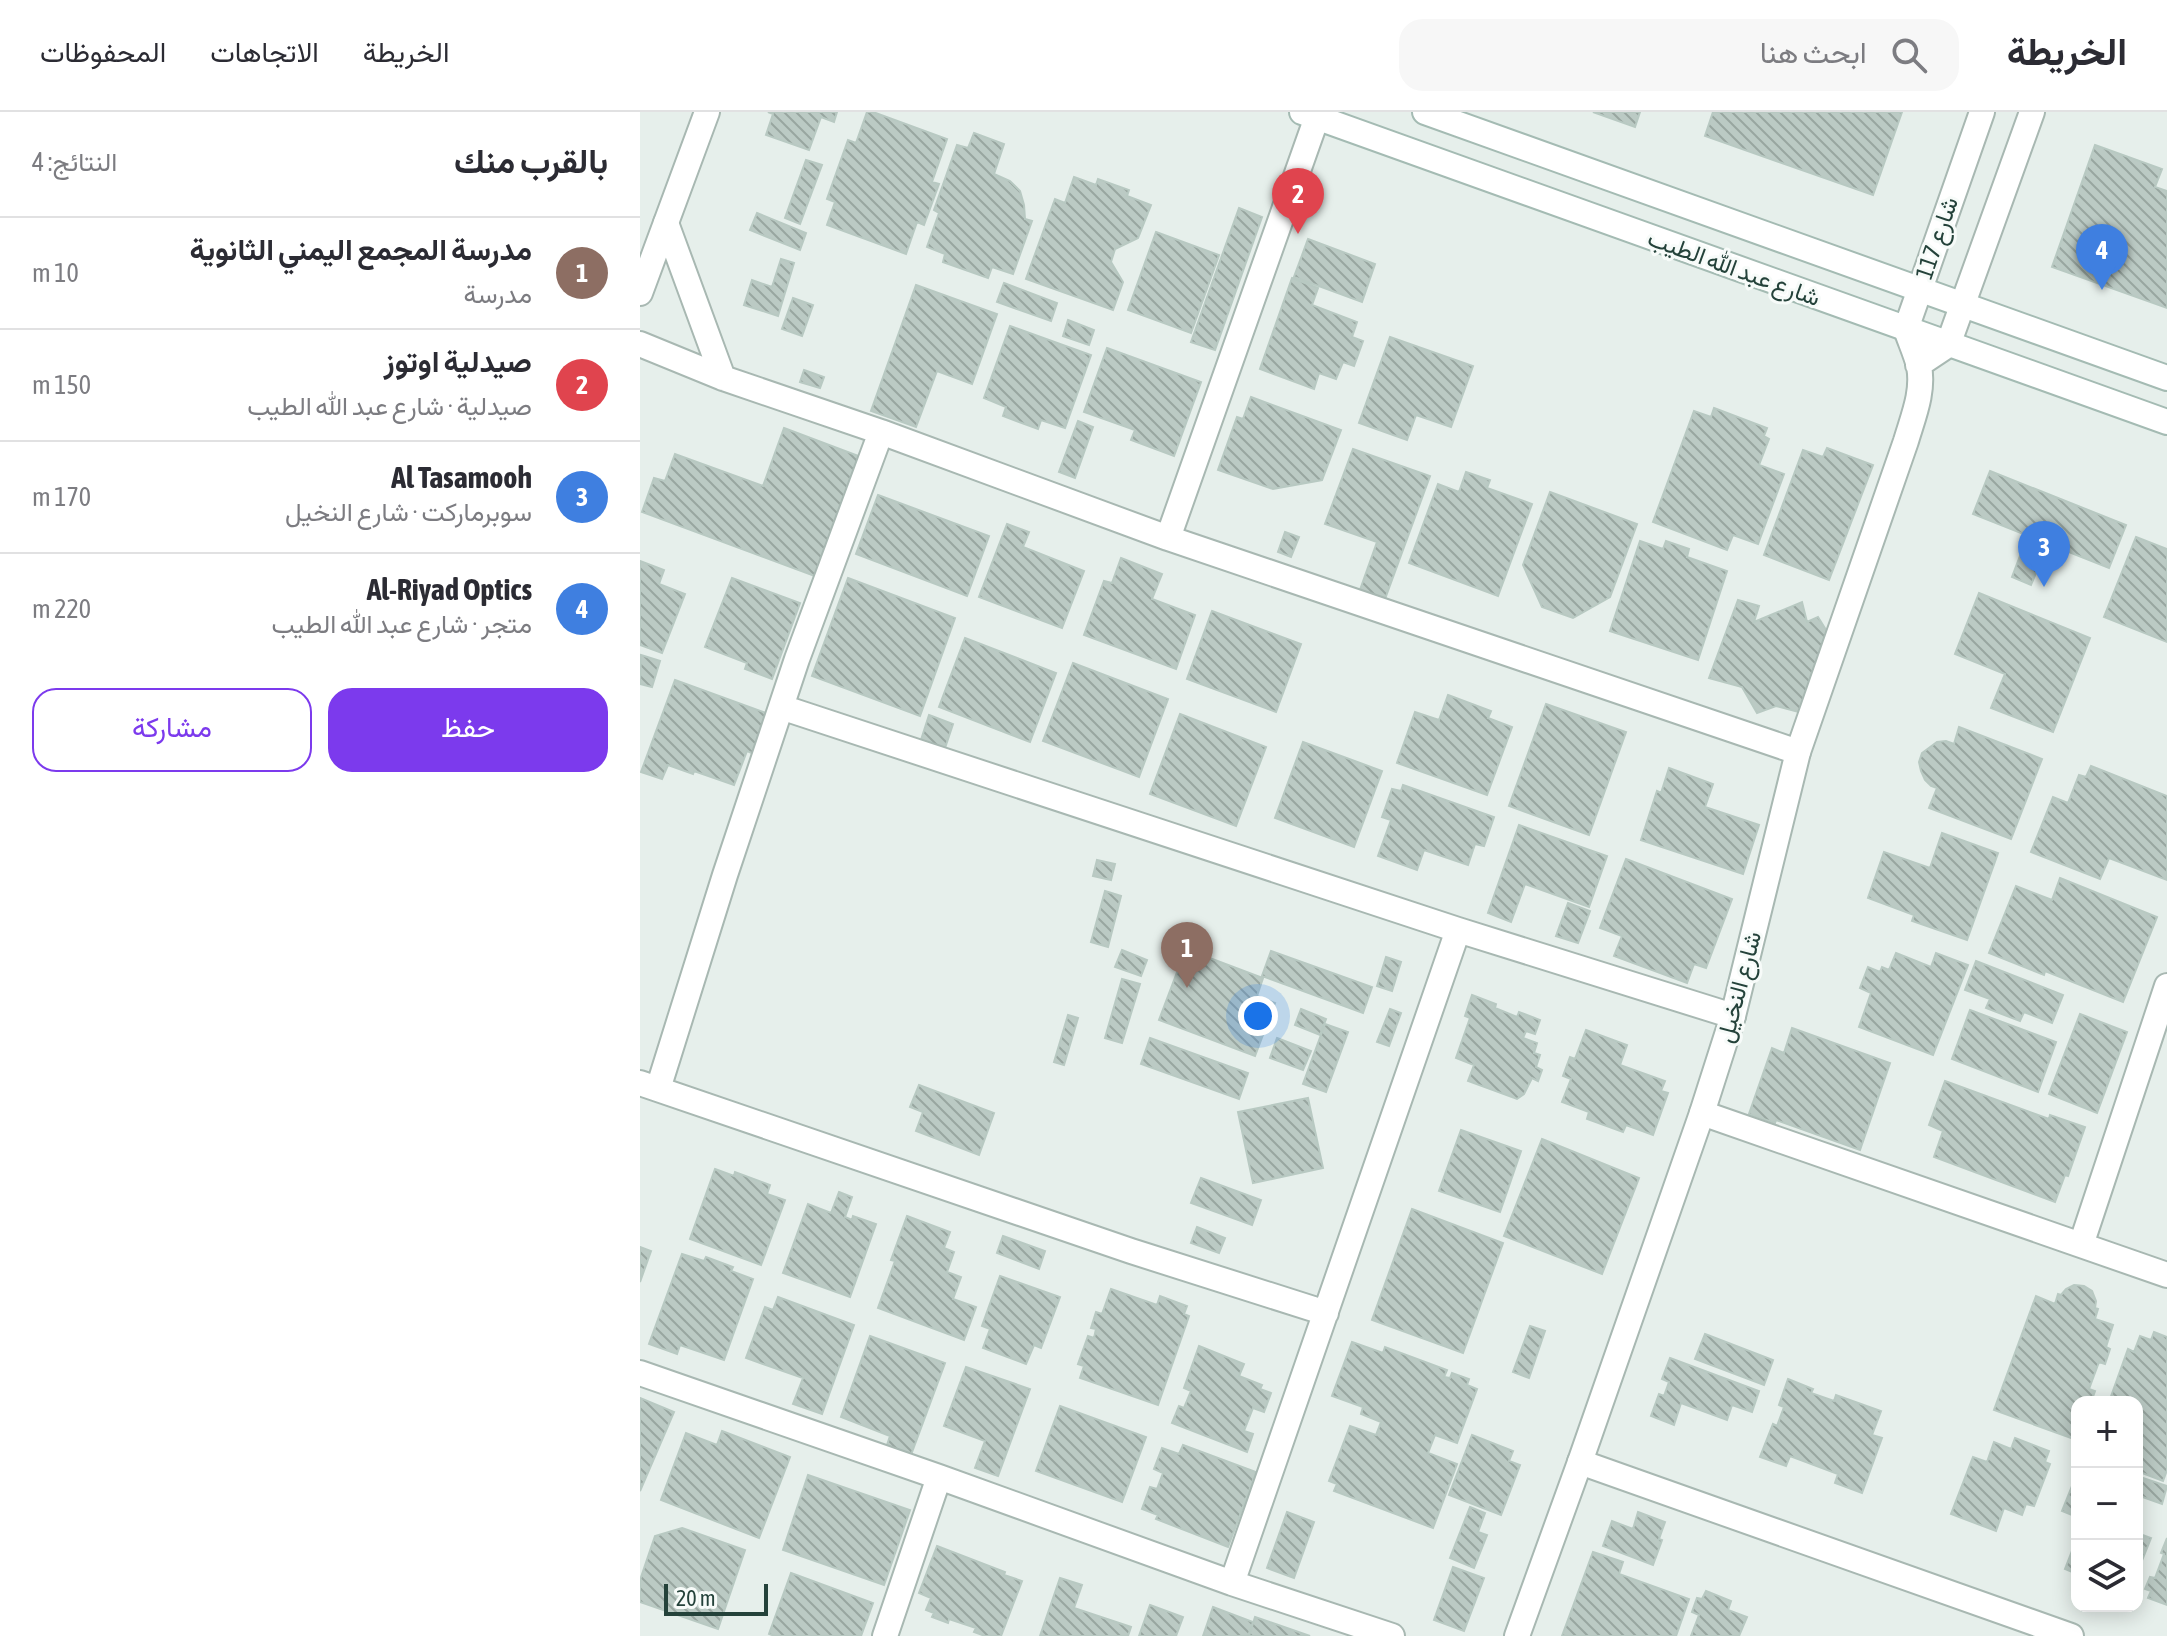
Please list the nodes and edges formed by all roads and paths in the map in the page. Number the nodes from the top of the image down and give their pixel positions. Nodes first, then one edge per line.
1 (707, 112) edge
2 (1425, 112) edge
3 (1982, 112) edge
4 (2032, 112) edge
5 (1309, 115) edge
6 (1467, 119) edge
7 (666, 223) junction
8 (1919, 290) junction
9 (640, 293) edge
10 (1962, 305) junction
11 (1906, 329) junction
12 (640, 344) edge
13 (1948, 345) junction
14 (1918, 365) junction
15 (723, 378) junction
16 (2167, 378) edge
17 (2167, 422) edge
18 (881, 432) junction
19 (1168, 538) junction
20 (781, 707) junction
21 (1798, 752) junction
22 (1458, 930) junction
23 (2167, 986) edge
24 (1733, 1016) junction
25 (649, 1086) edge
26 (1702, 1113) junction
27 (2081, 1245) junction
28 (2167, 1275) edge
29 (1326, 1313) junction
30 (640, 1373) edge
31 (1580, 1462) junction
32 (939, 1477) junction
33 (1232, 1583) junction
34 (885, 1636) edge
35 (1392, 1636) edge
36 (1517, 1636) edge
37 (2071, 1636) edge

1 - 7 street
2 - 6 street, شارع عبد الله الطيب
3 - 8 street, شارع 117
4 - 10 street, شارع 117
5 - 11 street, شارع عبد الله الطيب
5 - 19 street
6 - 8 street, شارع عبد الله الطيب
7 - 9 street
7 - 15 street
8 - 10 street, شارع عبد الله الطيب
8 - 11 street, شارع 117
10 - 13 street, شارع 117
10 - 16 street, شارع عبد الله الطيب
11 - 13 street, شارع عبد الله الطيب
11 - 14 street
12 - 15 street
13 - 14 street
13 - 17 street, شارع عبد الله الطيب
14 - 21 street, شارع النخيل
15 - 18 street
18 - 19 street
18 - 20 street
19 - 21 street
20 - 22 street
20 - 25 street
21 - 24 street, شارع النخيل
22 - 24 street
22 - 29 street
23 - 27 street
24 - 26 street, شارع النخيل
25 - 29 street
26 - 27 street
26 - 31 street, شارع النخيل
27 - 28 street
29 - 33 street
30 - 32 street
31 - 36 street, شارع النخيل
31 - 37 street
32 - 33 street
32 - 34 street
33 - 35 street

